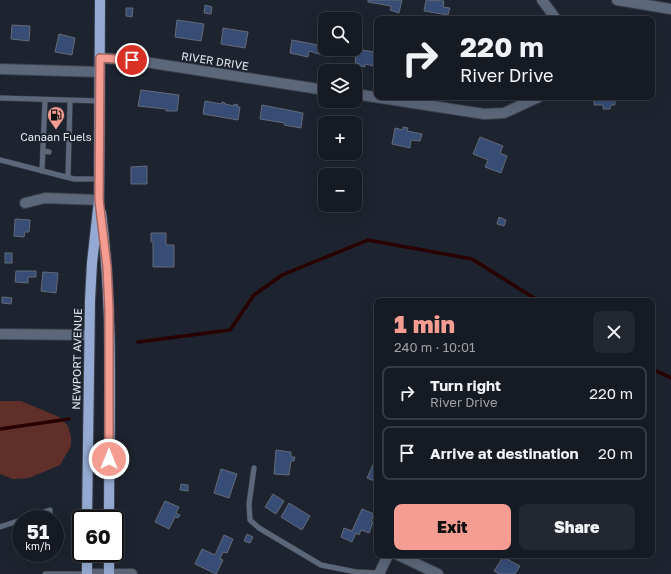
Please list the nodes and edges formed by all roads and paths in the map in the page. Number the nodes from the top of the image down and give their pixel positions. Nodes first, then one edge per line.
1 (100, 0) edge
2 (542, 0) edge
3 (617, 0) edge
4 (671, 9) edge
5 (554, 16) edge
6 (100, 58) junction
7 (0, 69) edge
8 (100, 72) junction
9 (318, 89) edge
10 (362, 95) edge
11 (374, 97) edge
12 (0, 98) edge
13 (45, 100) junction
14 (100, 100) junction
15 (394, 100) edge
16 (532, 100) edge
17 (70, 101) junction
18 (62, 122) dead end
19 (69, 123) junction
20 (43, 137) junction
21 (50, 138) dead end
22 (62, 138) dead end
23 (69, 138) junction
24 (43, 151) junction
25 (49, 152) dead end
26 (61, 152) dead end
27 (68, 153) junction
28 (0, 160) edge
29 (42, 171) junction
30 (68, 177) junction
31 (100, 179) junction
32 (99, 200) junction
33 (24, 203) dead end
34 (0, 334) edge
35 (89, 335) junction
36 (254, 468) dead end
37 (87, 510) edge
38 (109, 510) edge
39 (12, 523) edge
40 (0, 527) edge
41 (387, 558) edge
42 (404, 558) edge
43 (87, 562) edge
44 (109, 562) edge
45 (45, 574) edge
46 (87, 574) edge
47 (102, 574) edge
48 (109, 574) edge
49 (115, 574) edge
50 (132, 574) edge
51 (379, 574) edge
52 (438, 574) edge

1 - 6 main road, NEWPORT AVENUE
2 - 5 street
3 - 4 street
6 - 8 main road, NEWPORT AVENUE
6 - 9 street, RIVER DRIVE
7 - 8 street
8 - 14 main road, NEWPORT AVENUE
10 - 11 street
12 - 13 lane
13 - 17 lane
13 - 20 lane
14 - 17 lane
14 - 31 main road, NEWPORT AVENUE
15 - 16 street
17 - 19 lane
18 - 19 lane
19 - 23 lane
20 - 21 lane
20 - 24 lane
22 - 23 lane
23 - 27 lane
24 - 25 lane
24 - 29 lane
26 - 27 lane
27 - 30 lane
28 - 29 lane
29 - 30 lane
30 - 31 lane
31 - 32 main road, NEWPORT AVENUE
32 - 33 street
32 - 35 main road, NEWPORT AVENUE
32 - 38 main road, NEWPORT AVENUE
34 - 35 street
35 - 37 main road, NEWPORT AVENUE
36 - 51 lane
39 - 40 lane
41 - 51 street
42 - 52 street
43 - 46 main road
44 - 48 main road
45 - 46 lane
46 - 47 street
49 - 50 street

